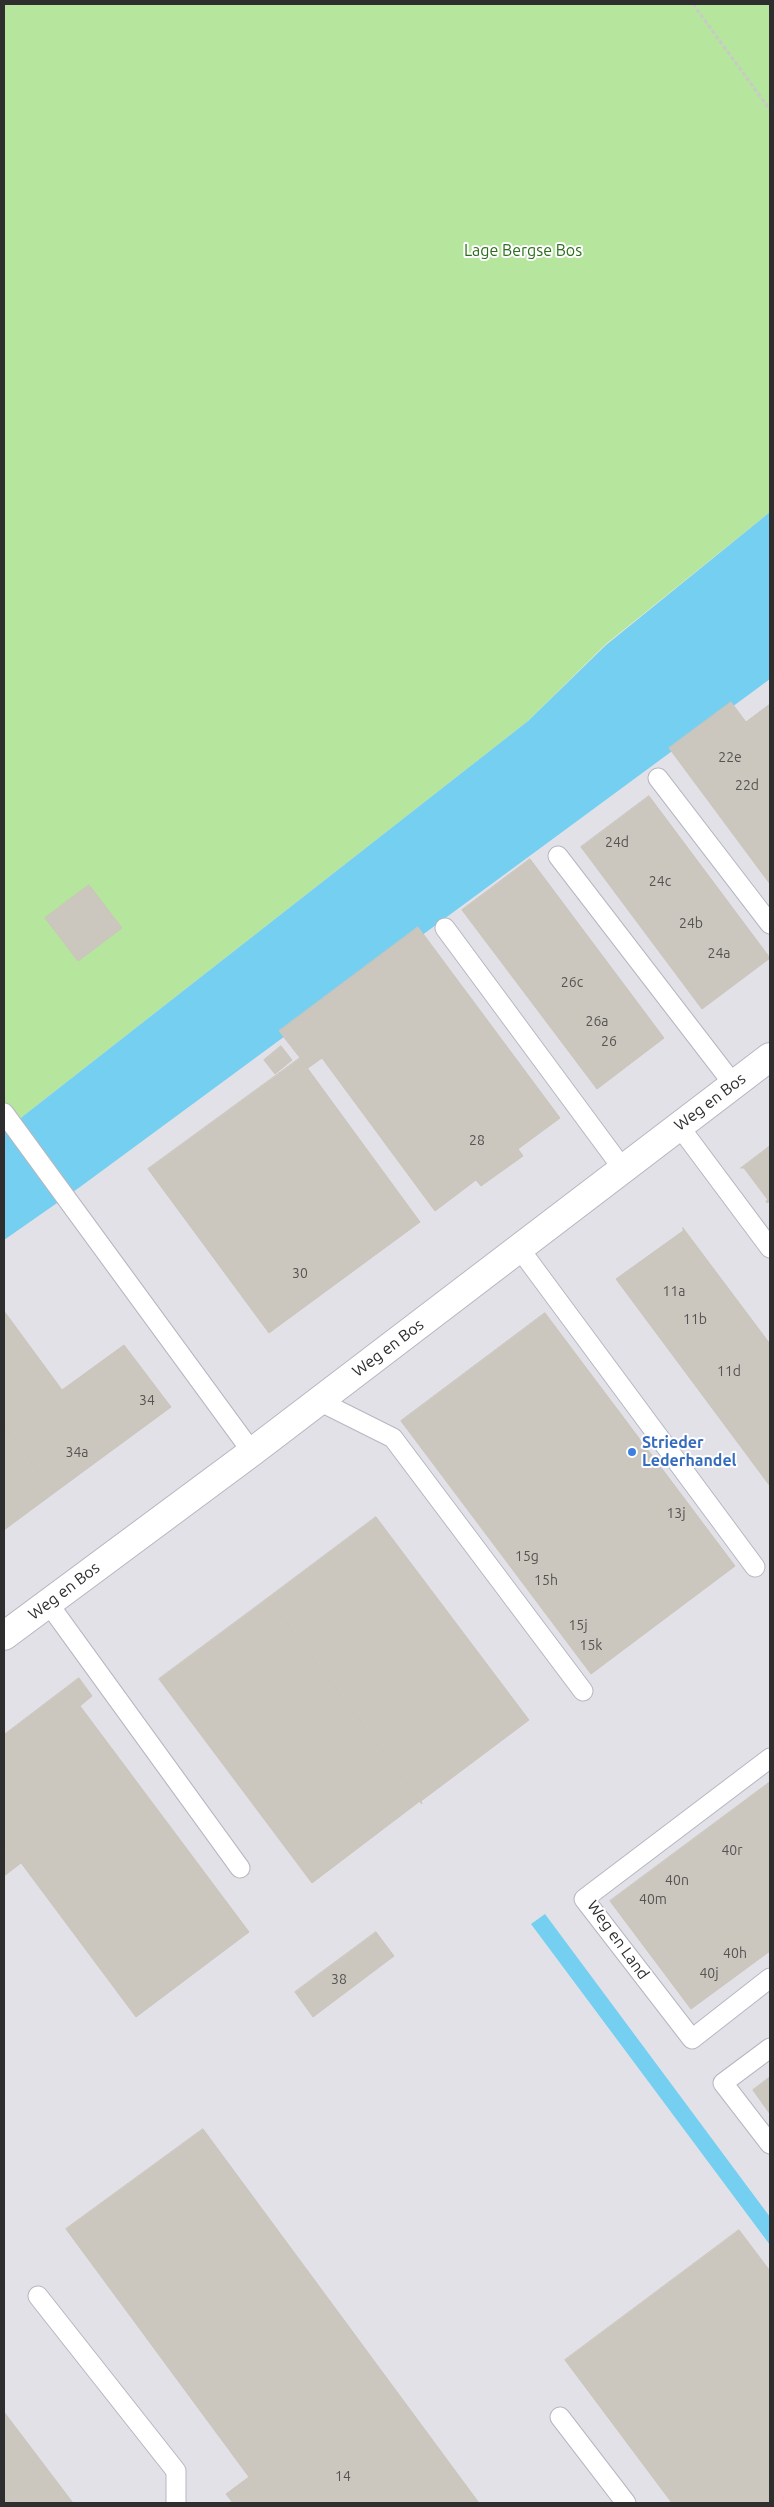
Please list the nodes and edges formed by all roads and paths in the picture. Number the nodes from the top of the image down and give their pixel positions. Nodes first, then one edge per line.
1 (692, 4) edge
2 (770, 110) edge
3 (658, 778) dead end
4 (558, 856) dead end
5 (770, 924) edge
6 (445, 928) dead end
7 (770, 1057) edge
8 (734, 1085) junction
9 (4, 1114) edge
10 (679, 1126) junction
11 (623, 1169) junction
12 (519, 1248) junction
13 (770, 1248) edge
14 (319, 1401) junction
15 (252, 1452) junction
16 (754, 1567) dead end
17 (48, 1603) junction
18 (4, 1636) edge
19 (583, 1691) dead end
20 (770, 1758) edge
21 (240, 1868) dead end
22 (770, 1978) edge
23 (770, 2048) edge
24 (770, 2144) edge
25 (38, 2296) dead end
26 (560, 2418) dead end
27 (176, 2503) edge
28 (626, 2503) edge

1 - 2 path
3 - 5 lane
4 - 8 lane
6 - 11 lane
7 - 8 street, Weg en Bos
8 - 10 street, Weg en Bos
9 - 15 lane
10 - 11 street, Weg en Bos
10 - 13 lane
11 - 12 street, Weg en Bos
12 - 14 street, Weg en Bos
12 - 16 lane
14 - 15 street, Weg en Bos
14 - 19 lane
15 - 17 street, Weg en Bos
17 - 18 street, Weg en Bos
17 - 21 lane
20 - 22 lane, Weg en Land
23 - 24 lane
25 - 27 lane
26 - 28 lane

